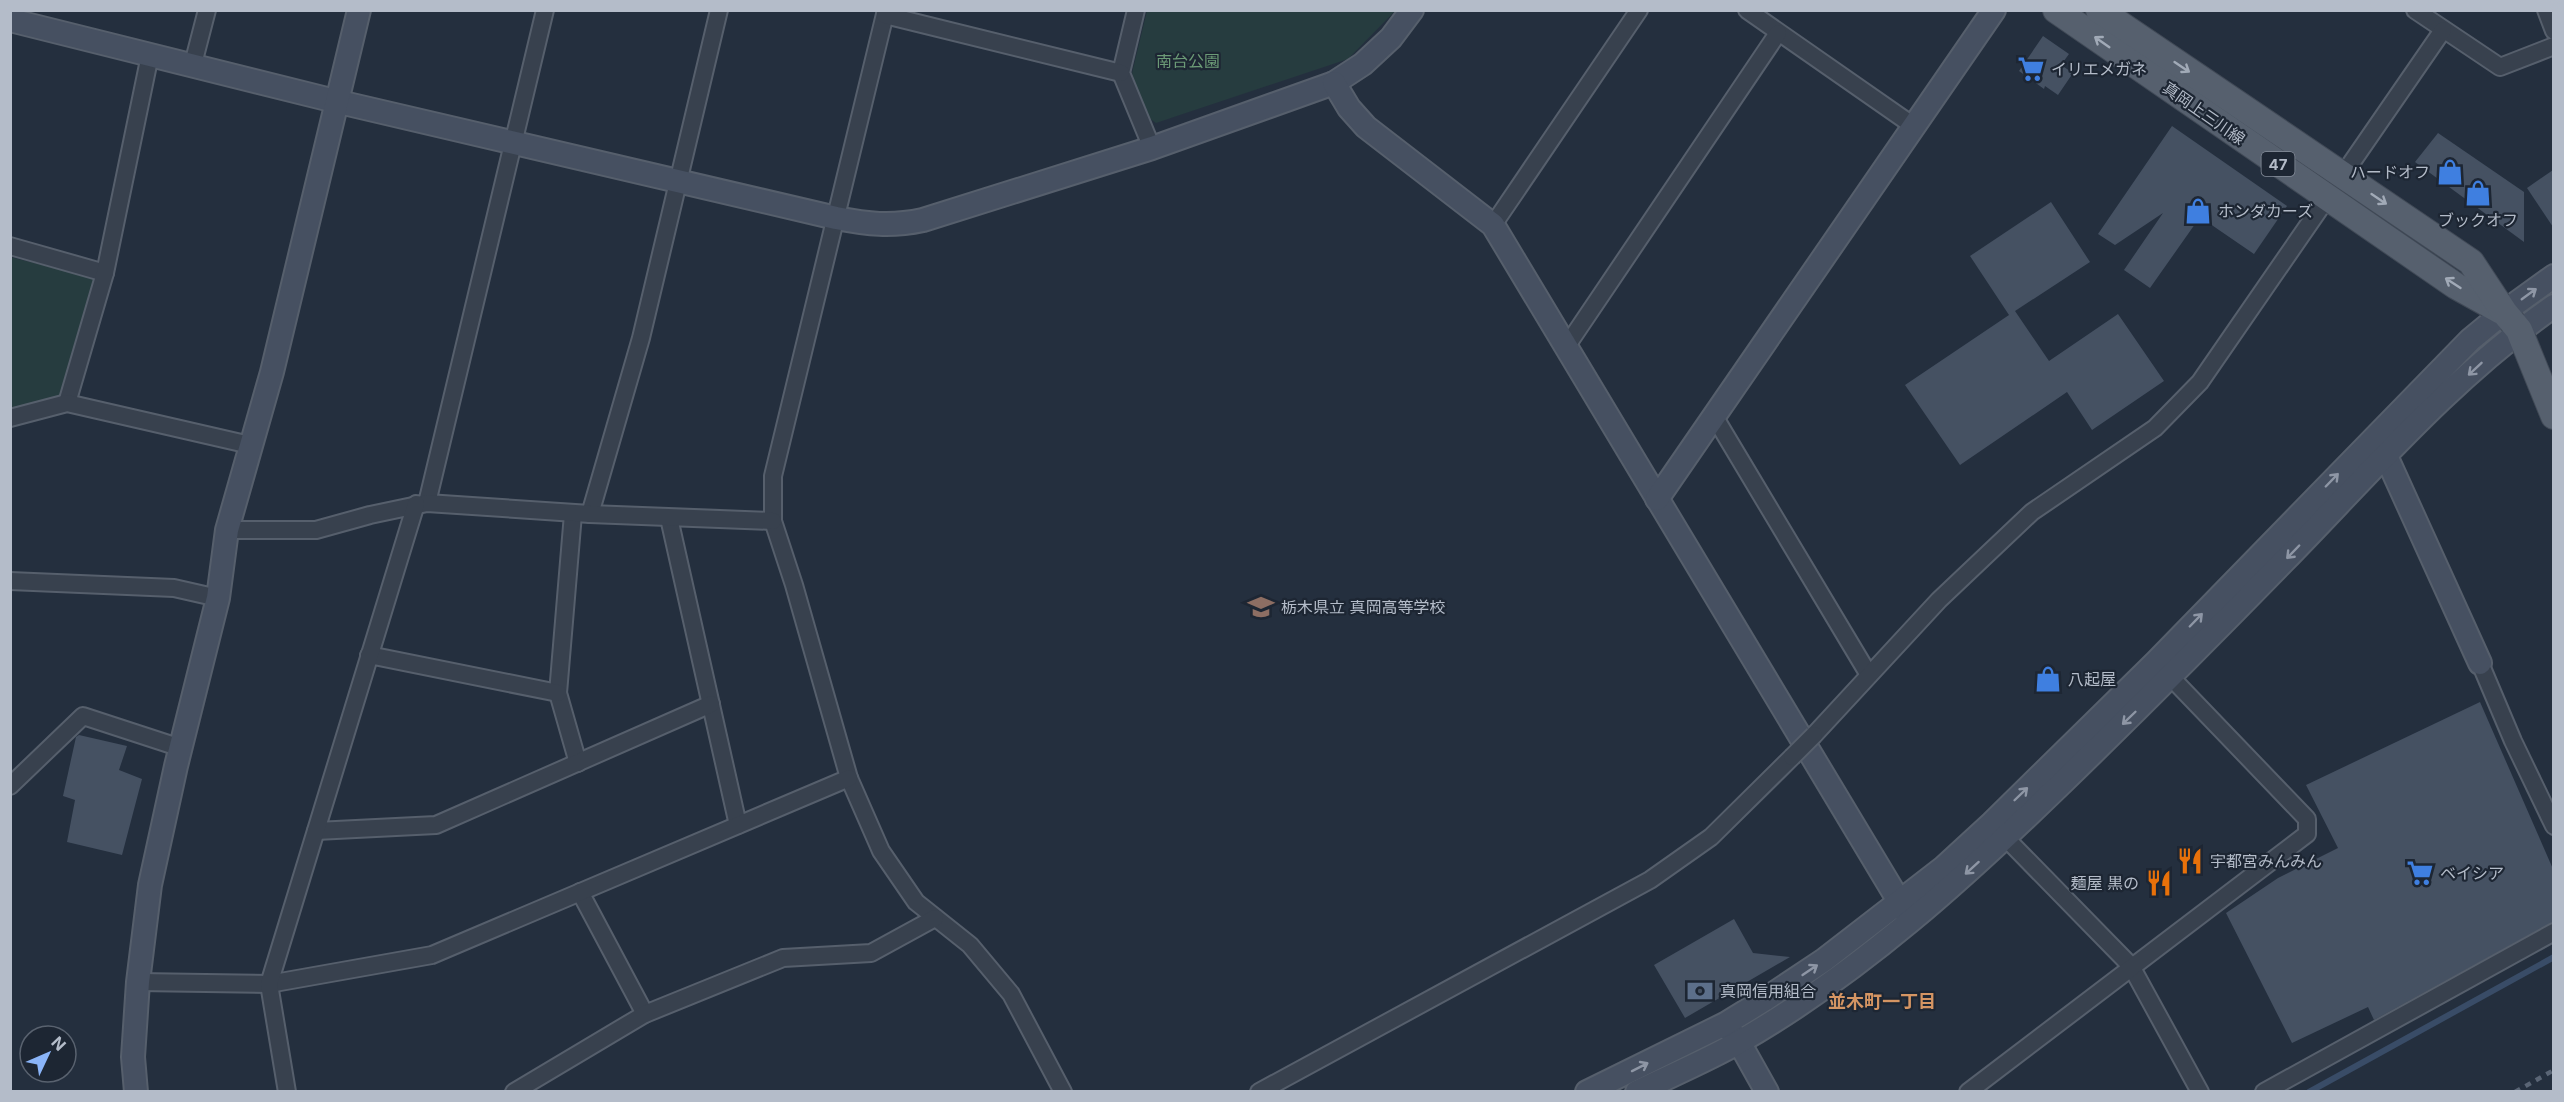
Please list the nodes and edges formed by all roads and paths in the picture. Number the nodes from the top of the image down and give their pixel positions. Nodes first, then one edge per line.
1 (207, 10) edge
2 (359, 10) edge
3 (545, 10) edge
4 (718, 10) edge
5 (1136, 10) edge
6 (1412, 10) edge
7 (1639, 10) edge
8 (1747, 10) edge
9 (1994, 10) edge
10 (2056, 10) edge
11 (2099, 10) edge
12 (2415, 10) edge
13 (2546, 10) edge
14 (885, 13) edge
15 (10, 20) edge
16 (2443, 30) junction
17 (2553, 31) edge
18 (1778, 33) junction
19 (2553, 46) edge
20 (150, 55) junction
21 (193, 64) junction
22 (1121, 73) junction
23 (1334, 83) junction
24 (335, 100) junction
25 (1915, 127) junction
26 (513, 142) junction
27 (1152, 148) junction
28 (2343, 175) junction
29 (678, 180) junction
30 (2327, 198) junction
31 (836, 218) junction
32 (1493, 225) junction
33 (10, 246) edge
34 (105, 273) junction
35 (2553, 276) edge
36 (2553, 306) edge
37 (2511, 321) junction
38 (1566, 347) junction
39 (67, 403) junction
40 (1714, 416) junction
41 (2553, 416) edge
42 (10, 418) edge
43 (250, 445) junction
44 (2386, 456) junction
45 (1657, 499) junction
46 (422, 504) junction
47 (582, 514) junction
48 (669, 518) junction
49 (773, 521) junction
50 (227, 530) junction
51 (10, 581) edge
52 (218, 598) junction
53 (369, 656) junction
54 (2480, 663) joint
55 (2163, 670) junction
56 (1869, 675) junction
57 (558, 693) junction
58 (711, 704) junction
59 (181, 748) junction
60 (578, 763) junction
61 (849, 778) junction
62 (10, 786) edge
63 (738, 825) junction
64 (2553, 826) edge
65 (1998, 830) junction
66 (316, 831) junction
67 (580, 892) junction
68 (1905, 912) junction
69 (935, 918) junction
70 (2553, 932) edge
71 (2131, 966) junction
72 (138, 982) junction
73 (269, 984) junction
74 (645, 1014) junction
75 (1725, 1024) junction
76 (1739, 1042) junction
77 (136, 1092) edge
78 (287, 1092) edge
79 (514, 1092) edge
80 (1063, 1092) edge
81 (1259, 1092) edge
82 (1587, 1092) edge
83 (1637, 1092) edge
84 (1767, 1092) edge
85 (1968, 1092) edge
86 (2200, 1092) edge
87 (2264, 1092) edge

1 - 21 street
2 - 24 street
3 - 26 street
4 - 29 street
5 - 22 street
6 - 23 street
7 - 32 street
8 - 18 street
9 - 25 street
30 -> 10 main road, 真岡上三川線 / 47
11 -> 28 main road, 真岡上三川線 / 47
12 - 16 street
13 - 17 street
14 - 22 street
14 - 31 street
15 - 20 street
16 - 19 street
16 - 28 street
18 - 25 street
18 - 38 street
20 - 21 street
20 - 34 street
21 - 24 street
22 - 27 street
23 - 27 street
23 - 32 street
24 - 26 street
24 - 43 street
25 - 40 street
26 - 29 street
26 - 46 street
27 - 31 street
28 -> 37 main road, 真岡上三川線 / 47
29 - 31 street
29 - 47 street
37 -> 30 main road, 真岡上三川線 / 47
30 - 56 street
31 - 49 street
32 - 38 street
33 - 34 street
34 - 39 street
37 -> 35 street
36 - 37 street
37 - 41 main road, 真岡上三川線 / 47
37 -> 44 street
55 -> 37 street
38 - 45 street
39 - 42 street
39 - 43 street
40 - 45 street
40 - 56 street
43 - 50 street
44 - 54 street
44 -> 55 street
45 - 68 street
46 - 47 street
46 - 50 street
46 - 53 street
47 - 48 street
47 - 57 street
48 - 49 street
48 - 58 street
49 - 61 street
50 - 52 street
51 - 52 street
52 - 59 street
53 - 57 street
53 - 66 street
54 - 64 street
55 - 65 street
55 - 71 street
56 - 81 street, bridge
57 - 60 street
58 - 60 street
58 - 63 street
59 - 62 street
59 - 72 street
60 - 66 street
61 - 63 street
61 - 69 street
63 - 67 street
65 - 68 street
65 - 71 street
66 - 73 street
67 - 73 street
67 - 74 street
75 -> 68 street
68 - 76 street
69 - 74 street
69 - 80 street
70 - 87 street
71 - 85 street
71 - 86 street
72 - 73 street
72 - 77 street
73 - 78 street
74 - 79 street
75 - 76 street
82 -> 75 street
76 - 83 street
76 - 84 street

